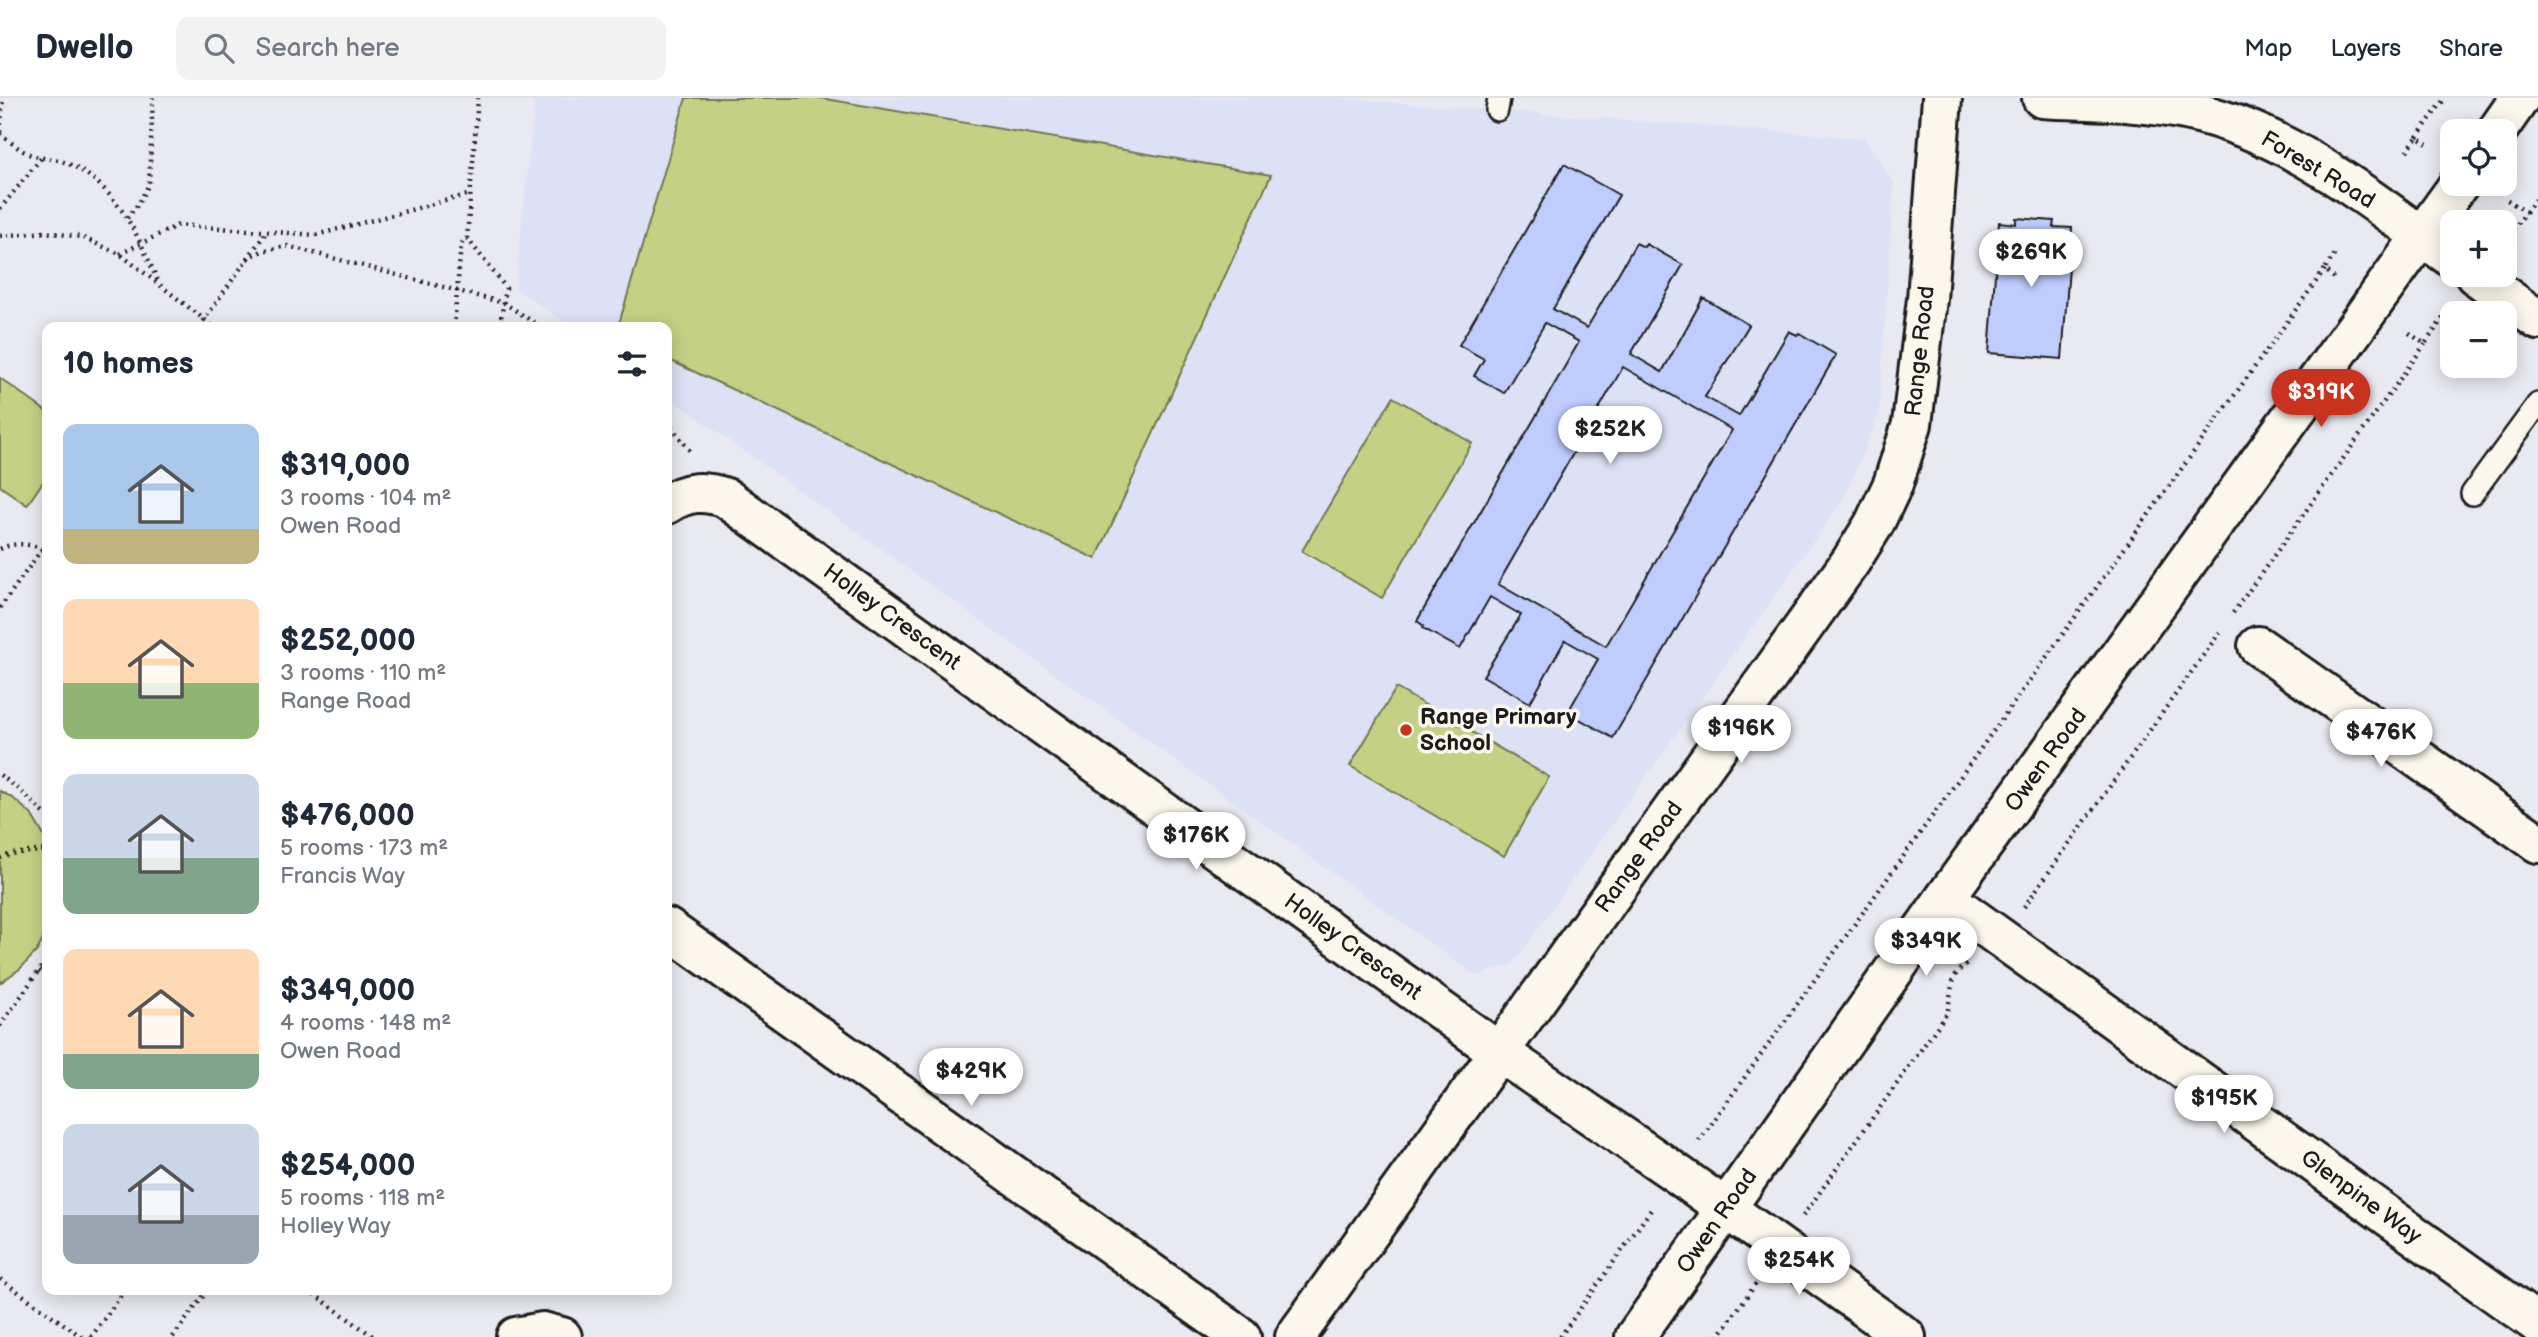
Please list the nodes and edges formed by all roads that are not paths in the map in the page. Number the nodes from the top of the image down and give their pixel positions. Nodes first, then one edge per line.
1 (1942, 98) edge
2 (2042, 98) edge
3 (2521, 98) edge
4 (2506, 119) edge
5 (2455, 196) edge
6 (2437, 248) edge
7 (2492, 287) edge
8 (2538, 320) edge
9 (2538, 404) edge
10 (2472, 494) dead end
11 (672, 501) edge
12 (2258, 646) dead end
13 (2538, 844) edge
14 (1945, 898) junction
15 (672, 932) edge
16 (1499, 1052) junction
17 (1726, 1209) junction
18 (2538, 1324) edge
19 (516, 1337) edge
20 (562, 1337) edge
21 (1241, 1337) edge
22 (1295, 1337) edge
23 (1634, 1337) edge
24 (1906, 1337) edge

1 - 16 street, Range Road
2 - 6 street, Forest Road
3 - 4 street
5 - 6 street, Owen Road
6 - 14 street, Owen Road
7 - 8 street
9 - 10 lane
11 - 16 street, Holley Crescent
12 - 13 street
14 - 17 street, Owen Road
14 - 18 street, Glenpine Way
15 - 21 street
16 - 17 street, Holley Crescent
16 - 22 street, Range Road
17 - 23 street, Owen Road
17 - 24 street, Holley Crescent
19 - 20 street

